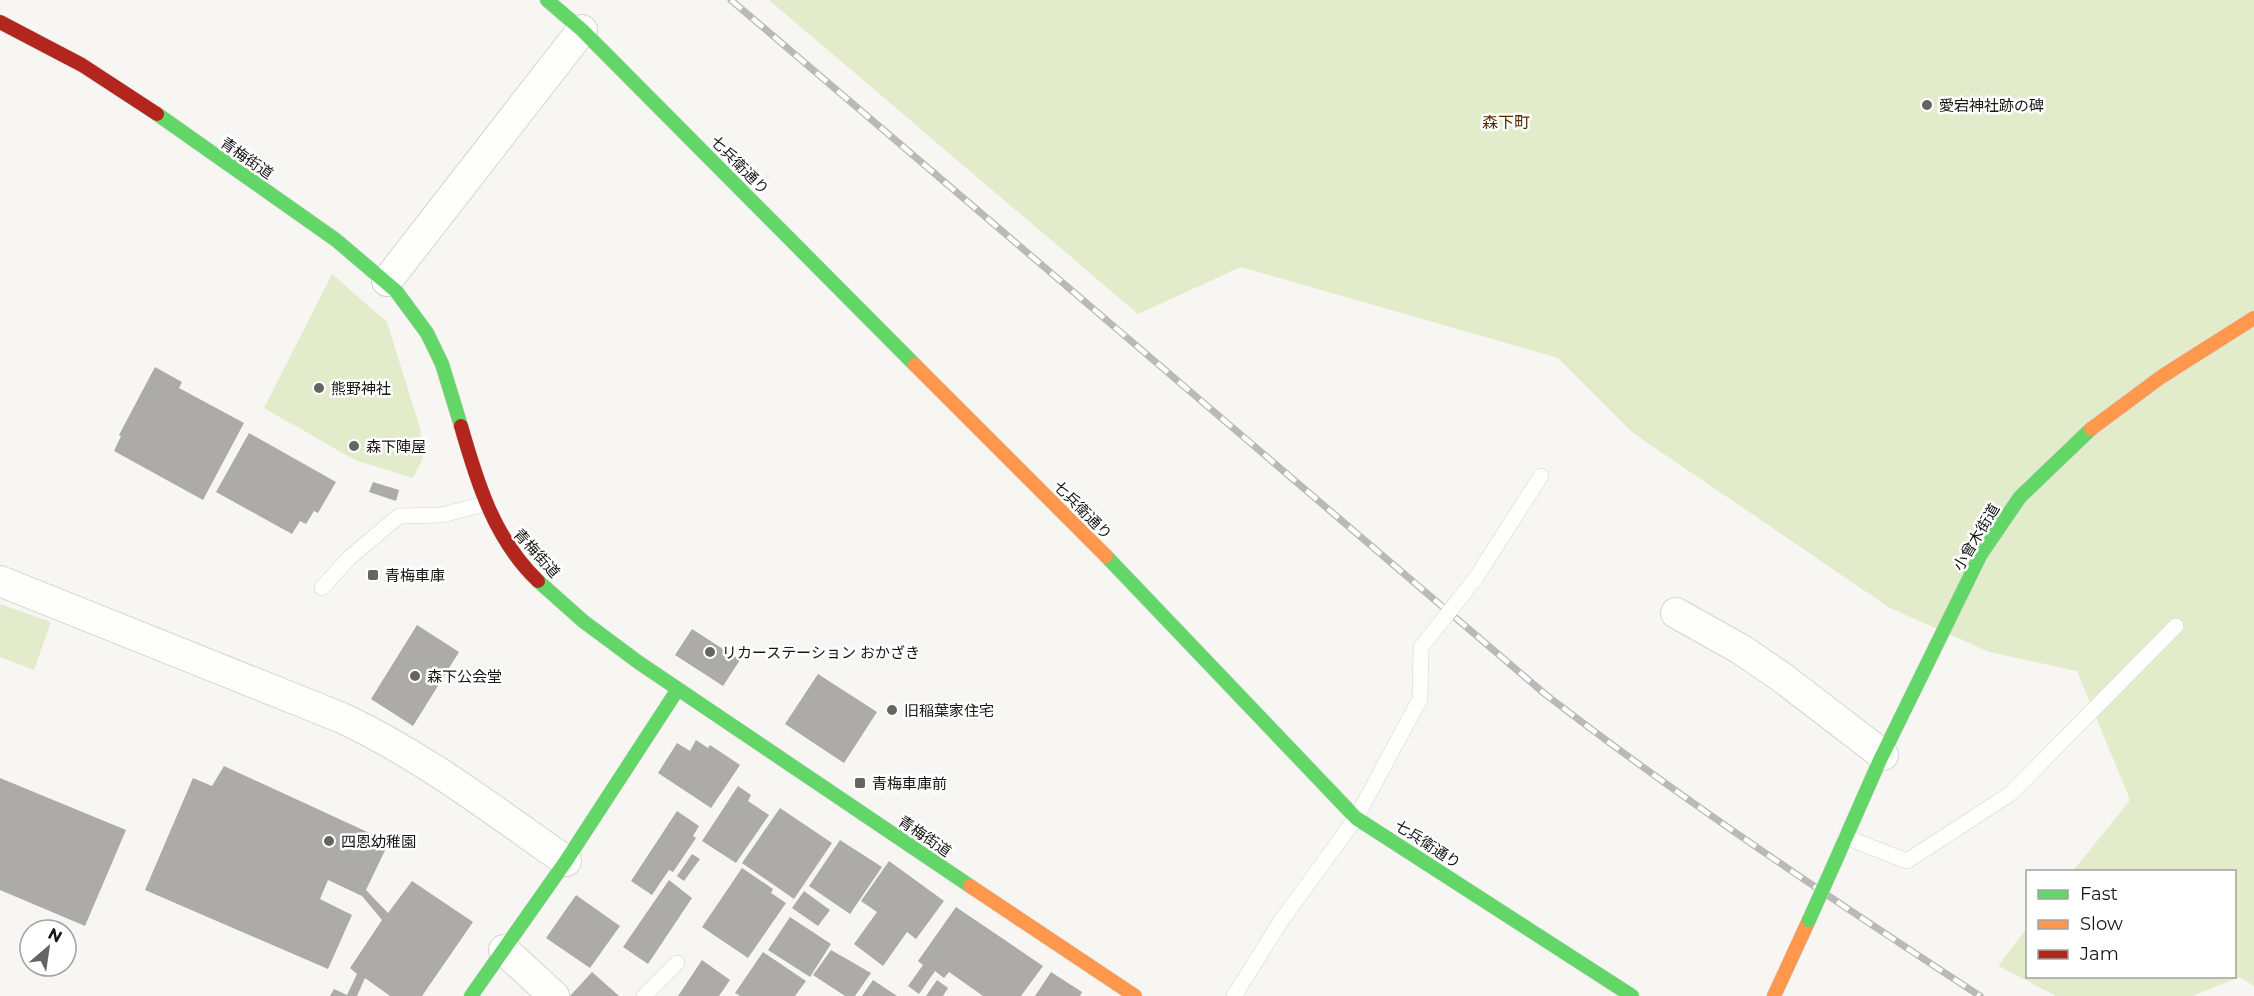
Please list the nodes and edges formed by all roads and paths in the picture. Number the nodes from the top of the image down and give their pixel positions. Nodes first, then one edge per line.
1 (547, 0) edge
2 (0, 22) edge
3 (582, 30) junction
4 (387, 281) junction
5 (2254, 318) edge
6 (1541, 476) dead end
7 (484, 504) junction
8 (0, 581) edge
9 (322, 588) dead end
10 (1676, 613) dead end
11 (2176, 626) dead end
12 (678, 689) junction
13 (1882, 755) junction
14 (1356, 818) junction
15 (1845, 837) junction
16 (567, 861) junction
17 (504, 950) junction
18 (677, 963) dead end
19 (471, 996) edge
20 (554, 996) edge
21 (644, 996) edge
22 (1135, 996) edge
23 (1234, 996) edge
24 (1632, 996) edge
25 (1774, 996) edge

1 - 3 main road, 七兵衛通り
2 - 4 main road, 青梅街道
3 - 4 street
3 - 14 main road, 七兵衛通り
4 - 7 main road, 青梅街道
5 - 13 main road, 小曾木街道
6 - 14 lane, bridge
7 - 9 lane
7 - 12 main road, 青梅街道
8 - 16 street
10 - 13 street
11 - 15 lane
12 - 16 main road
12 - 22 main road, 青梅街道
13 - 15 main road, 小曾木街道
14 - 23 lane
14 - 24 main road, 七兵衛通り
15 - 25 main road, 小曾木街道, bridge
16 - 17 main road
17 - 19 main road
17 - 20 street
18 - 21 lane

